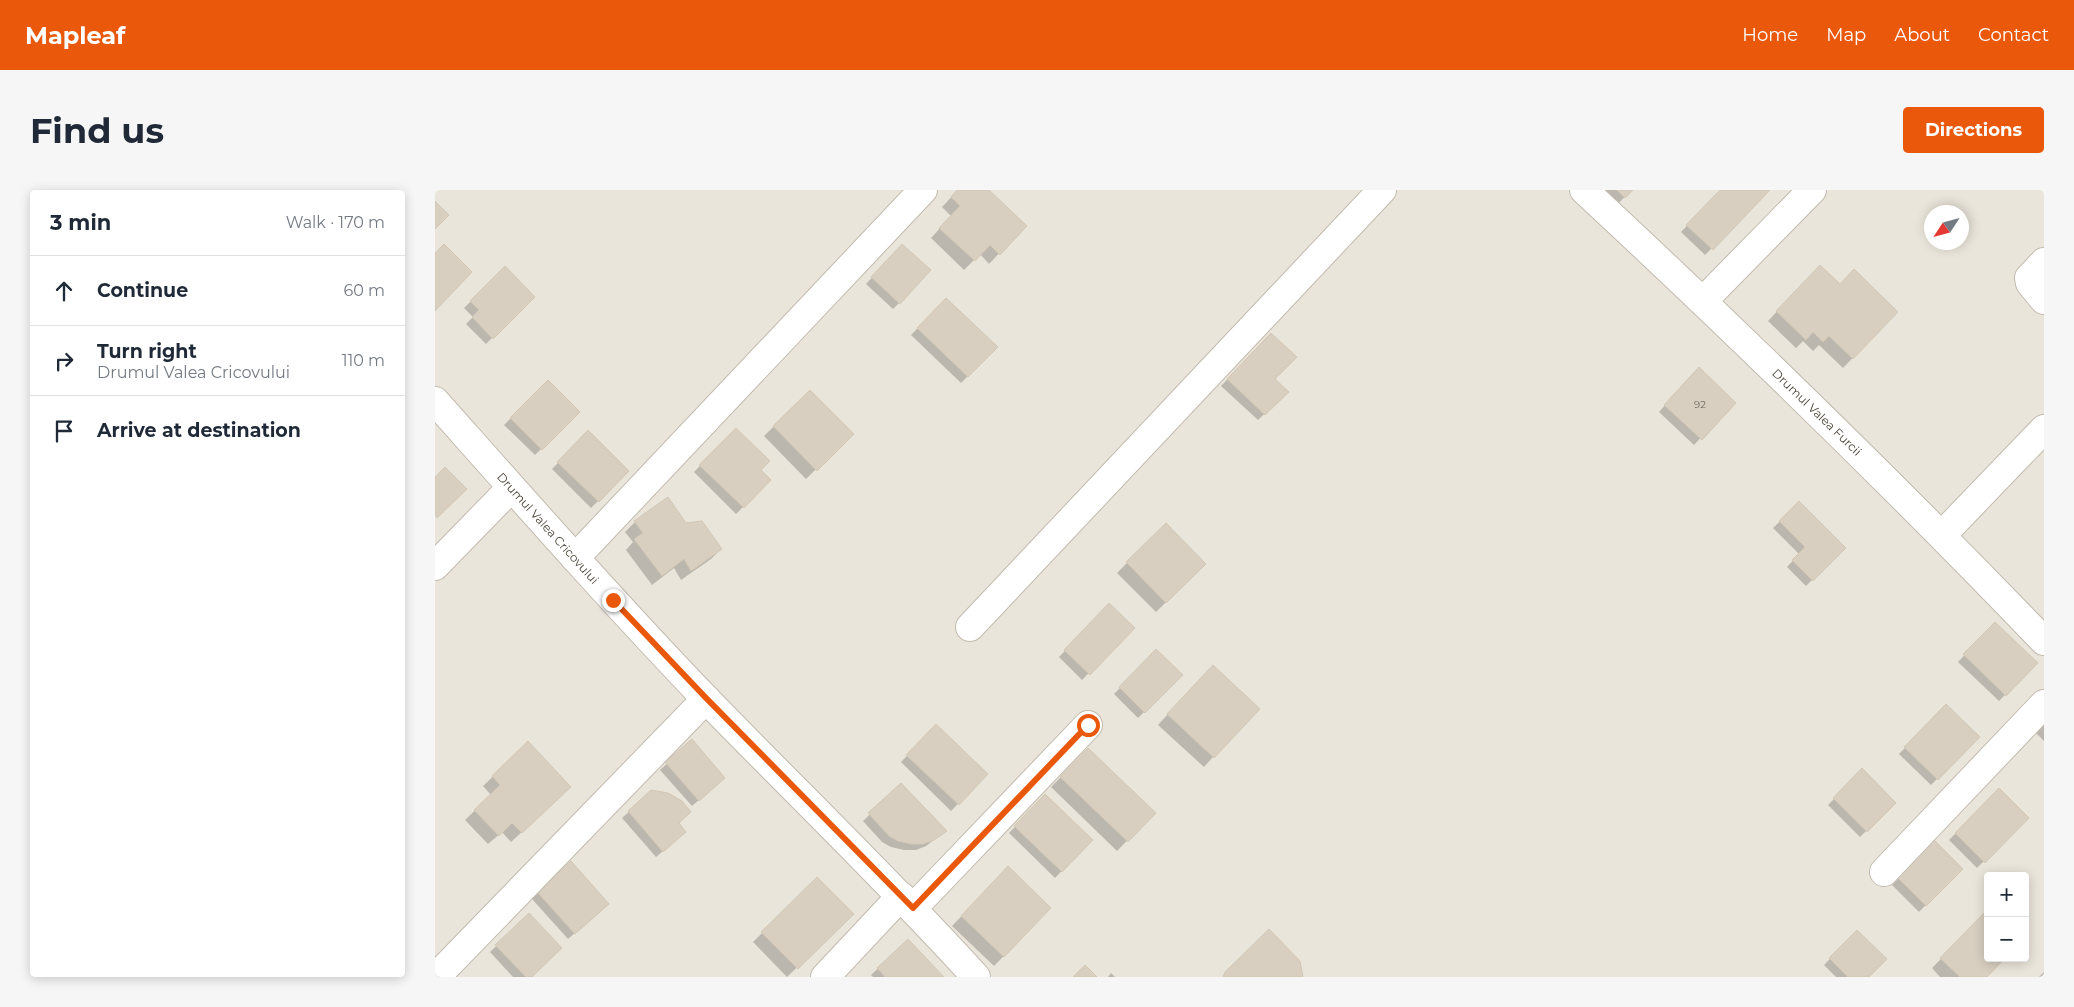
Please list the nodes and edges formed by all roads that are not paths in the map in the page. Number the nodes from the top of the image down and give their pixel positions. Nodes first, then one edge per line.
1 (923, 190) edge
2 (1382, 190) edge
3 (1584, 190) edge
4 (1812, 190) edge
5 (2044, 262) edge
6 (2044, 300) edge
7 (1703, 301) junction
8 (435, 401) edge
9 (2044, 429) edge
10 (511, 488) junction
11 (1942, 535) junction
12 (575, 558) junction
13 (435, 566) edge
14 (969, 628) dead end
15 (2044, 641) edge
16 (706, 698) junction
17 (2044, 704) edge
18 (1088, 725) dead end
19 (1884, 872) dead end
20 (907, 902) junction
21 (436, 977) edge
22 (825, 977) edge
23 (976, 977) edge

1 - 12 street
2 - 14 street
3 - 7 street, Drumul Valea Furcii
4 - 7 street
5 - 6 street
7 - 11 street, Drumul Valea Furcii
8 - 10 street, Drumul Valea Cricovului
9 - 11 street
10 - 12 street, Drumul Valea Cricovului
10 - 13 street
11 - 15 street, Drumul Valea Furcii
12 - 16 street, Drumul Valea Cricovului
16 - 20 street, Drumul Valea Cricovului
16 - 21 street
17 - 19 street
18 - 20 street
20 - 22 street
20 - 23 street, Drumul Valea Cricovului

